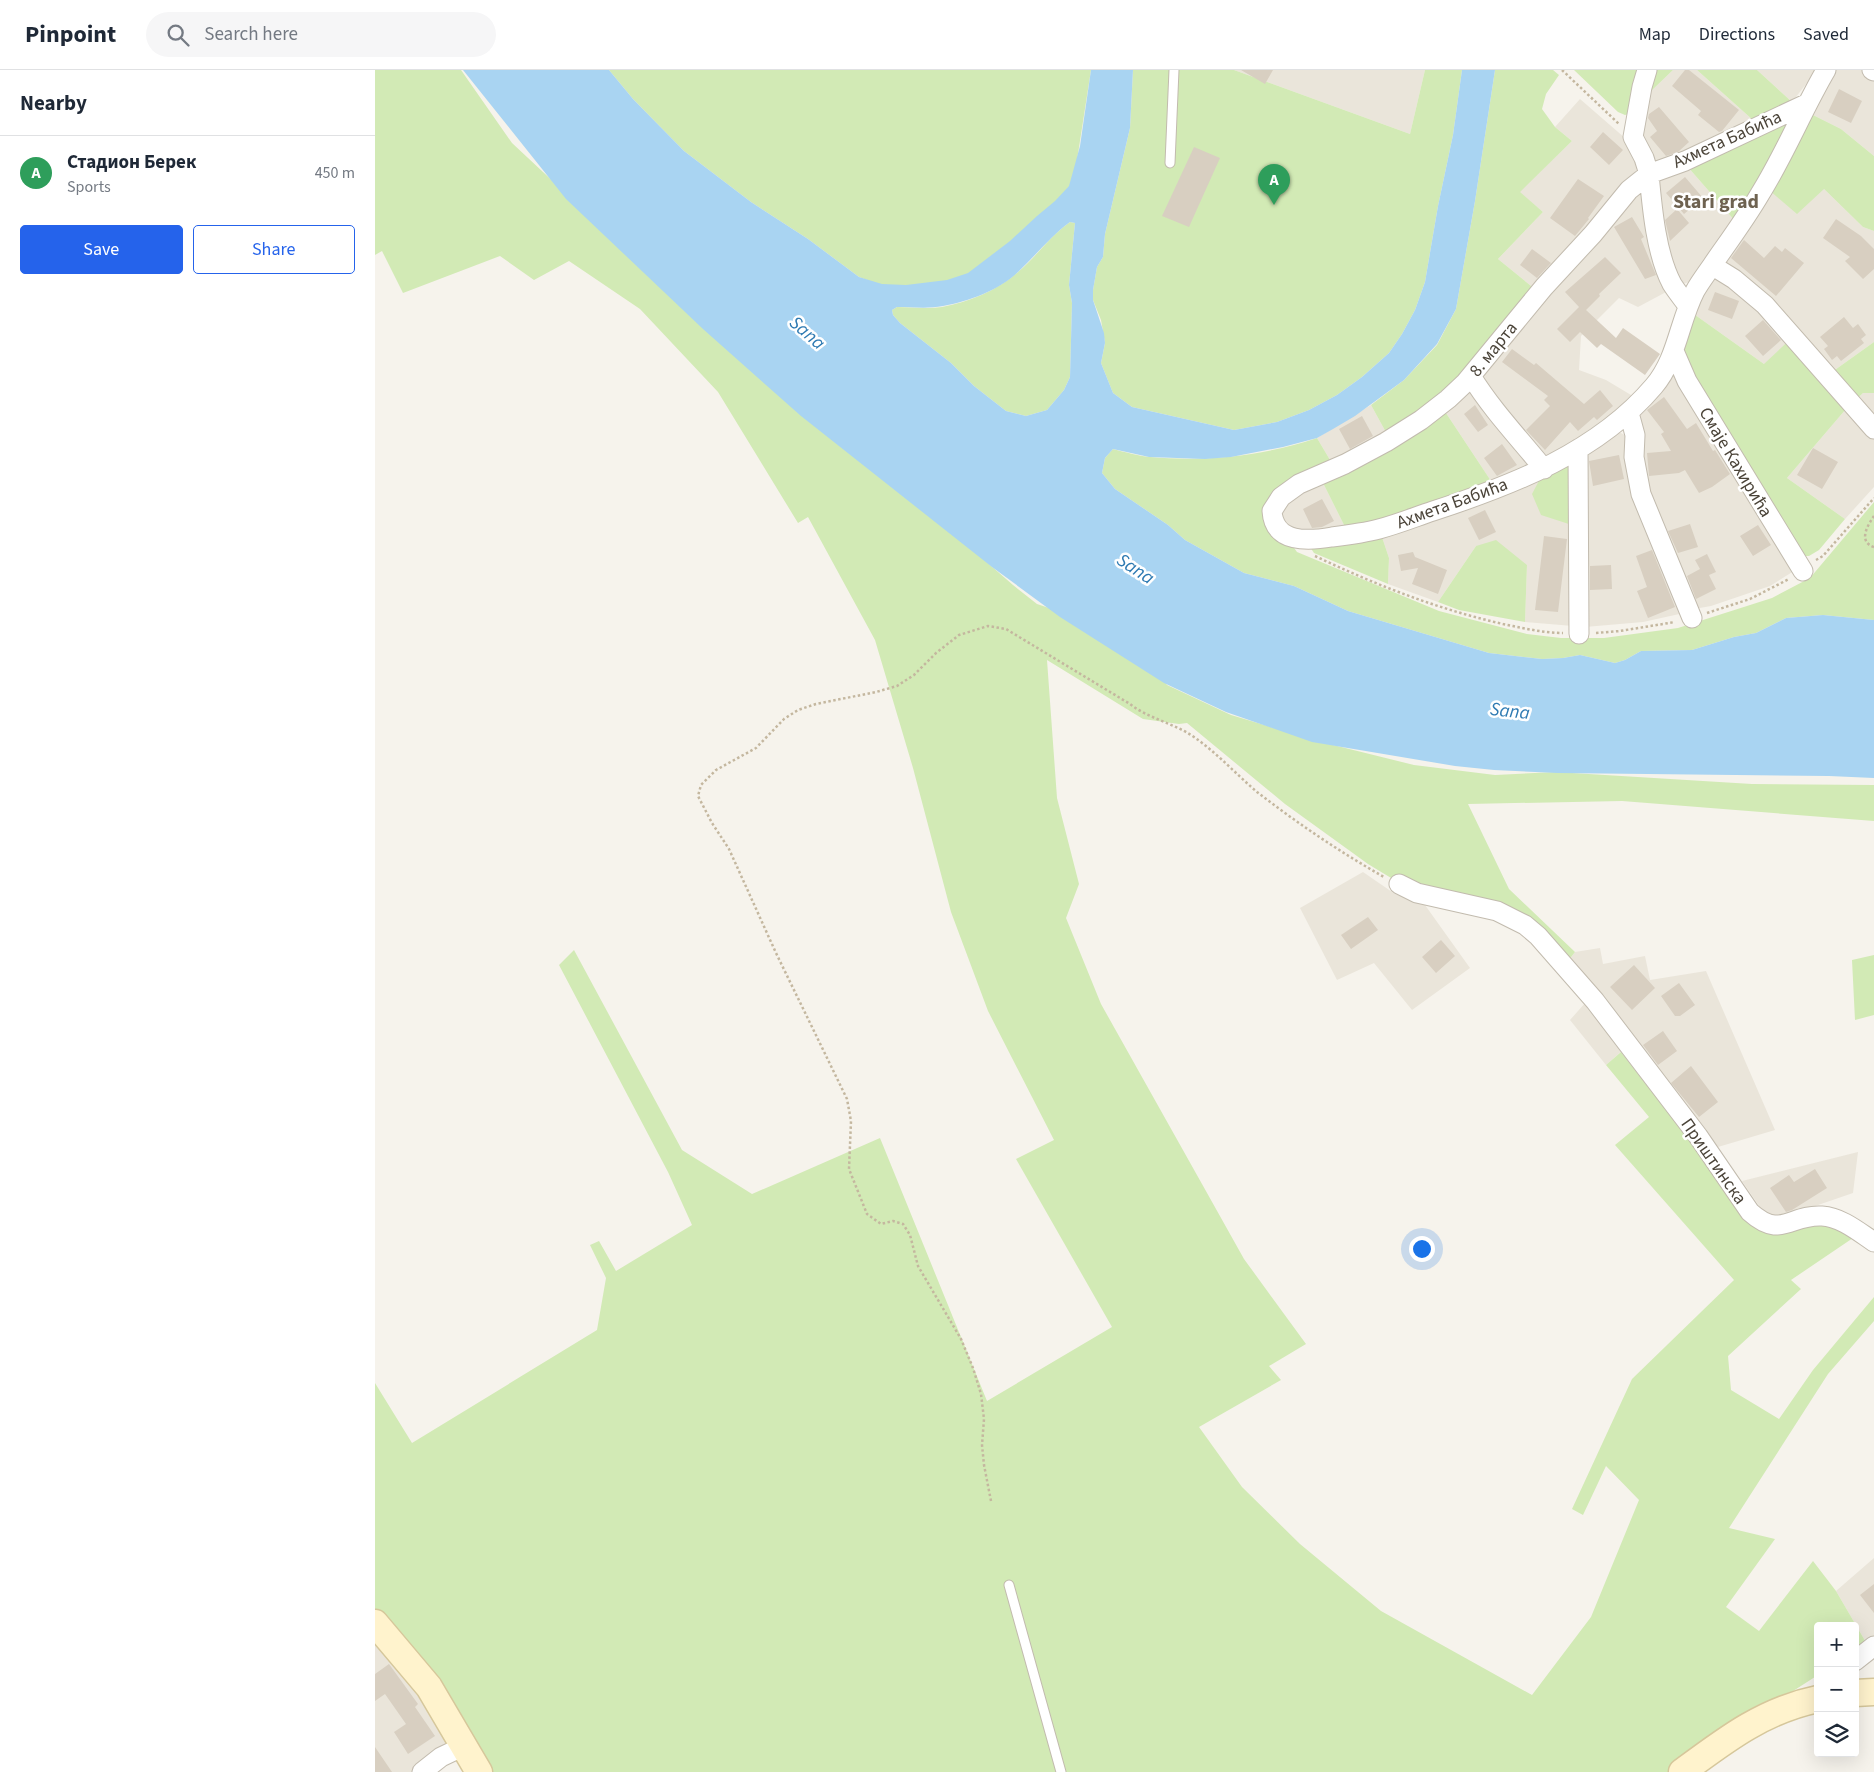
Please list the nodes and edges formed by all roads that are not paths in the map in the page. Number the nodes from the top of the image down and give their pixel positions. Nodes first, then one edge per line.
1 (1174, 70) edge
2 (1647, 70) edge
3 (1826, 70) edge
4 (1806, 104) junction
5 (1170, 163) dead end
6 (1649, 174) junction
7 (1713, 266) junction
8 (1688, 306) junction
9 (1674, 351) junction
10 (1471, 376) junction
11 (1629, 413) junction
12 (1874, 429) edge
13 (1578, 449) junction
14 (1544, 469) junction
15 (1320, 539) joint
16 (1803, 571) dead end
17 (1692, 618) dead end
18 (1579, 634) dead end
19 (1399, 884) road end
20 (1874, 1242) edge
21 (1009, 1585) dead end
22 (375, 1623) edge
23 (1874, 1646) edge
24 (1859, 1658) edge
25 (1814, 1691) edge
26 (1874, 1692) edge
27 (1859, 1693) edge
28 (1814, 1700) edge
29 (1791, 1706) junction
30 (464, 1746) junction
31 (422, 1772) edge
32 (479, 1772) edge
33 (1061, 1772) edge
34 (1682, 1772) edge

1 - 5 lane
2 - 6 street
3 - 4 street, Ахмета Бабића
4 - 6 street, Ахмета Бабића
4 - 7 street, Ахмета Бабића
6 - 8 street
6 - 10 street, 8. марта
7 - 8 street, Ахмета Бабића
7 - 12 street
8 - 9 street, Ахмета Бабића
9 - 11 street, Ахмета Бабића
9 - 16 street, Смaје Кахирића
10 - 14 street
10 - 15 street, 8. марта
11 - 13 street, Ахмета Бабића
11 - 17 street
13 - 14 street, Ахмета Бабића
13 - 18 street
14 - 15 street, Ахмета Бабића
19 - 20 street, Приштинска
21 - 33 lane
22 - 30 street
23 - 24 street
25 - 29 street
26 - 27 street
28 - 29 street
29 - 34 street
30 - 31 street
30 - 32 street

